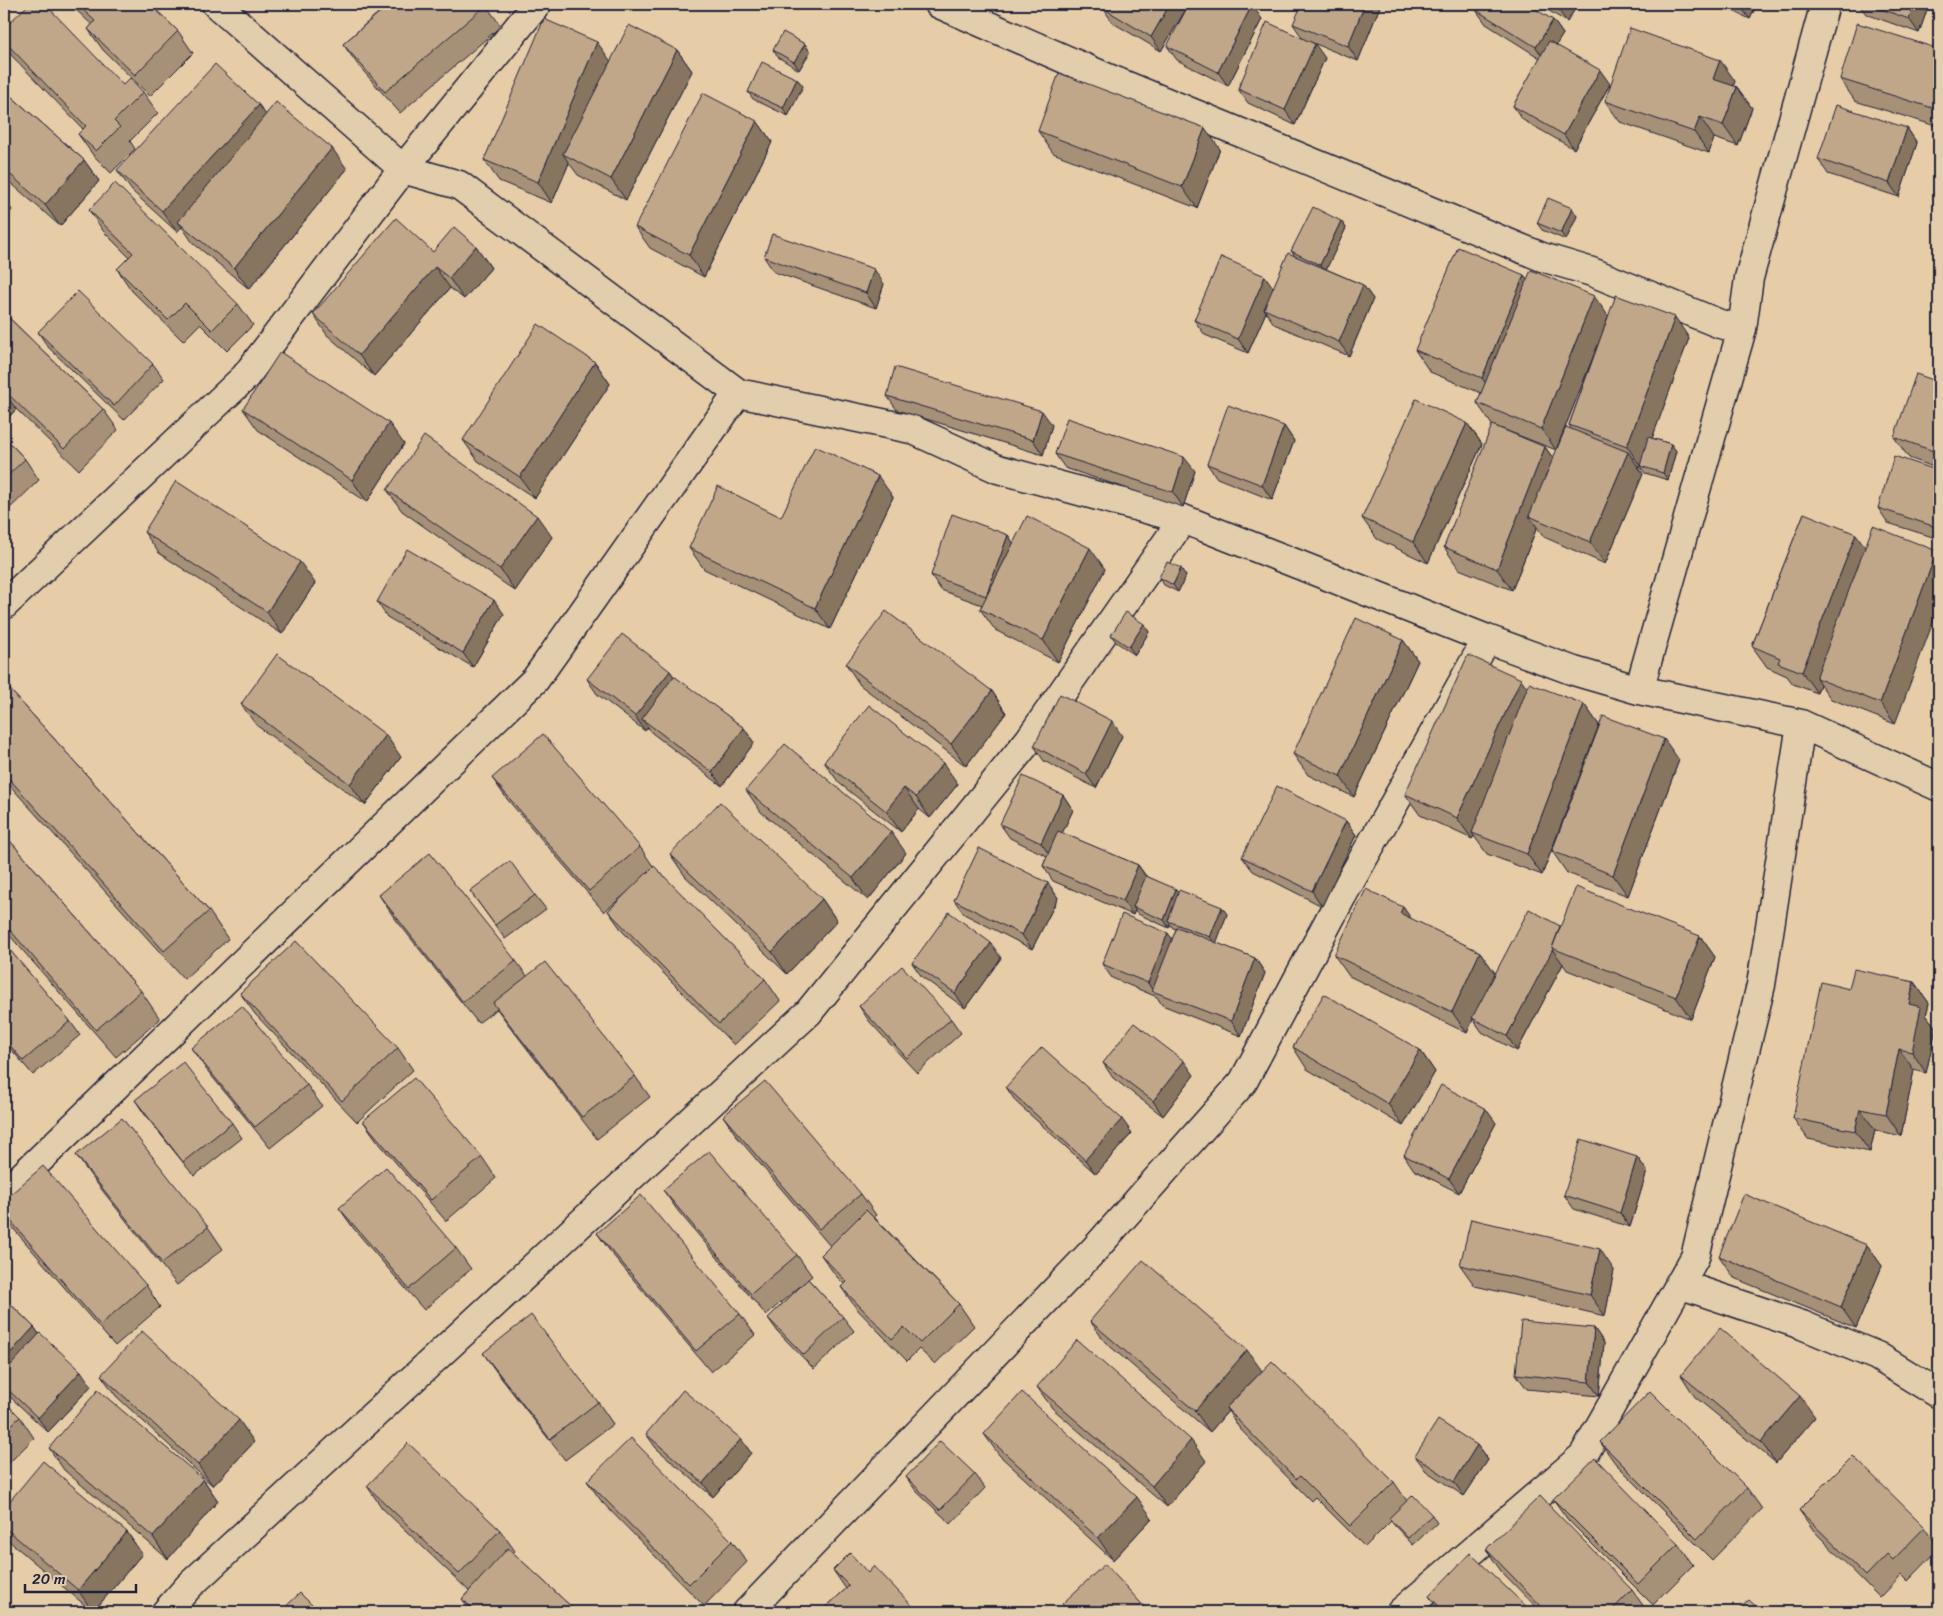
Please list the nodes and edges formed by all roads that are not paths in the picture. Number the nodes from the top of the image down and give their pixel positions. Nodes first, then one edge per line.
1 (216, 4) edge
2 (537, 4) edge
3 (939, 4) edge
4 (1825, 4) edge
5 (403, 170) junction
6 (1742, 329) junction
7 (738, 393) junction
8 (1183, 519) junction
9 (4, 605) edge
10 (1487, 639) junction
11 (1638, 690) junction
12 (1801, 724) junction
13 (1939, 787) edge
14 (4, 1194) edge
15 (1679, 1284) junction
16 (1939, 1394) edge
17 (166, 1612) edge
18 (747, 1612) edge
19 (1401, 1612) edge

1 - 5 street
2 - 5 street
3 - 6 street
4 - 6 street
5 - 7 street
5 - 9 street
6 - 11 street
7 - 8 street
7 - 14 street
8 - 10 street
8 - 17 street
10 - 11 street
10 - 18 street
11 - 12 street
12 - 13 street
12 - 15 street
15 - 16 street
15 - 19 street

